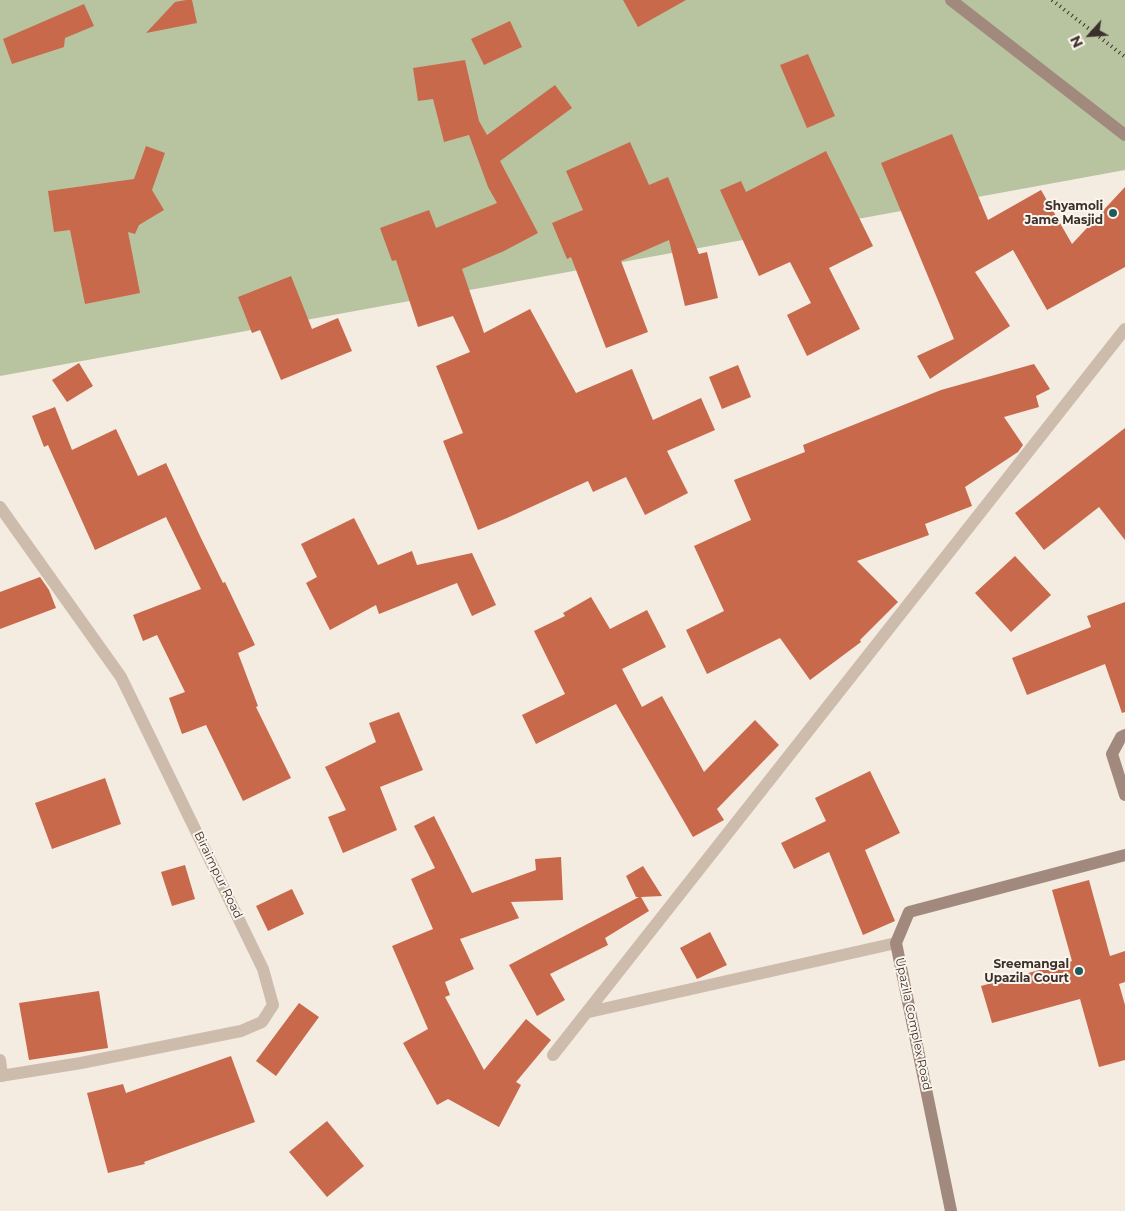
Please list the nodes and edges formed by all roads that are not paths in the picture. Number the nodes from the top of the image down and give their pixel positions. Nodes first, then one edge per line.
1 (950, 0) edge
2 (1125, 135) edge
3 (1125, 329) edge
4 (0, 507) edge
5 (1125, 735) edge
6 (1125, 795) edge
7 (1125, 855) edge
8 (896, 942) junction
9 (588, 1012) junction
10 (553, 1055) dead end
11 (0, 1060) edge
12 (1, 1076) edge
13 (950, 1211) edge

1 - 2 street
3 - 9 street
4 - 12 street, Biraimpur Road
5 - 6 street
7 - 8 street, Upazila Complex Road
8 - 9 street
8 - 13 street, Upazila Complex Road
9 - 10 street
11 - 12 street

